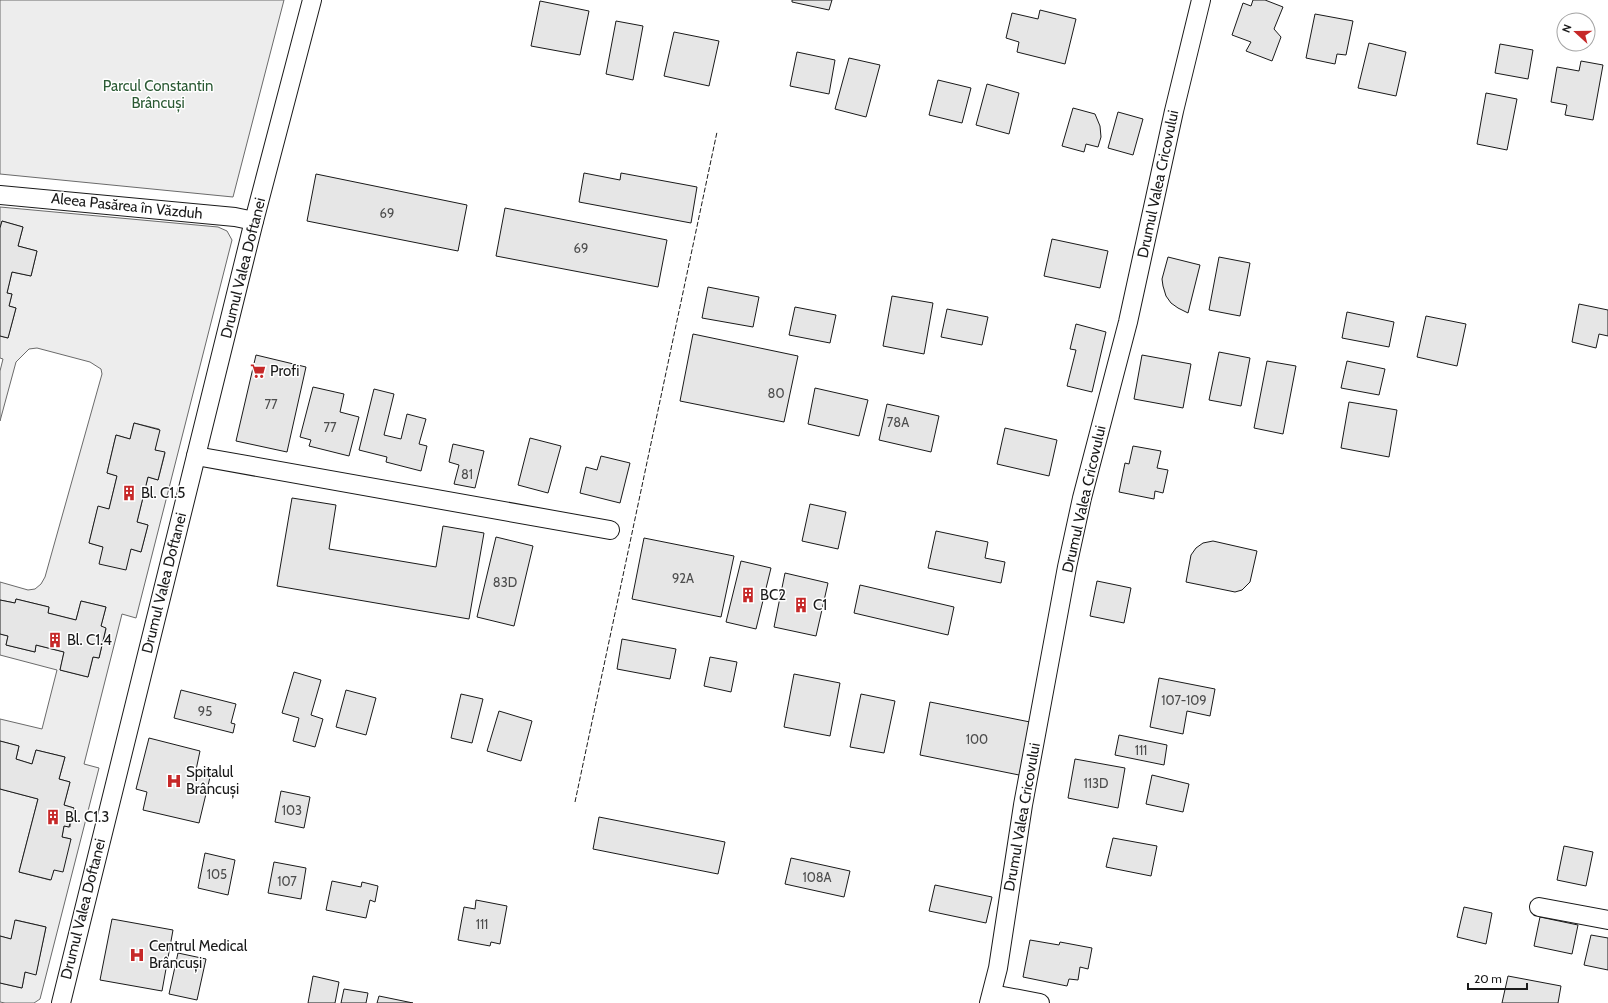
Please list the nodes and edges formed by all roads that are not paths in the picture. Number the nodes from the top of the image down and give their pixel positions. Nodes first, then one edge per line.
1 (312, 0) edge
2 (1201, 0) edge
3 (0, 195) edge
4 (254, 221) junction
5 (196, 456) junction
6 (610, 530) dead end
7 (1539, 907) dead end
8 (1608, 920) edge
9 (990, 998) edge
10 (61, 1003) edge
11 (1040, 1003) edge

1 - 4 street, Drumul Valea Doftanei
2 - 9 street, Drumul Valea Cricovului
3 - 4 street, Aleea Pasărea în Văzduh
4 - 5 street, Drumul Valea Doftanei
5 - 6 street
5 - 10 street, Drumul Valea Doftanei
7 - 8 street
9 - 11 street

